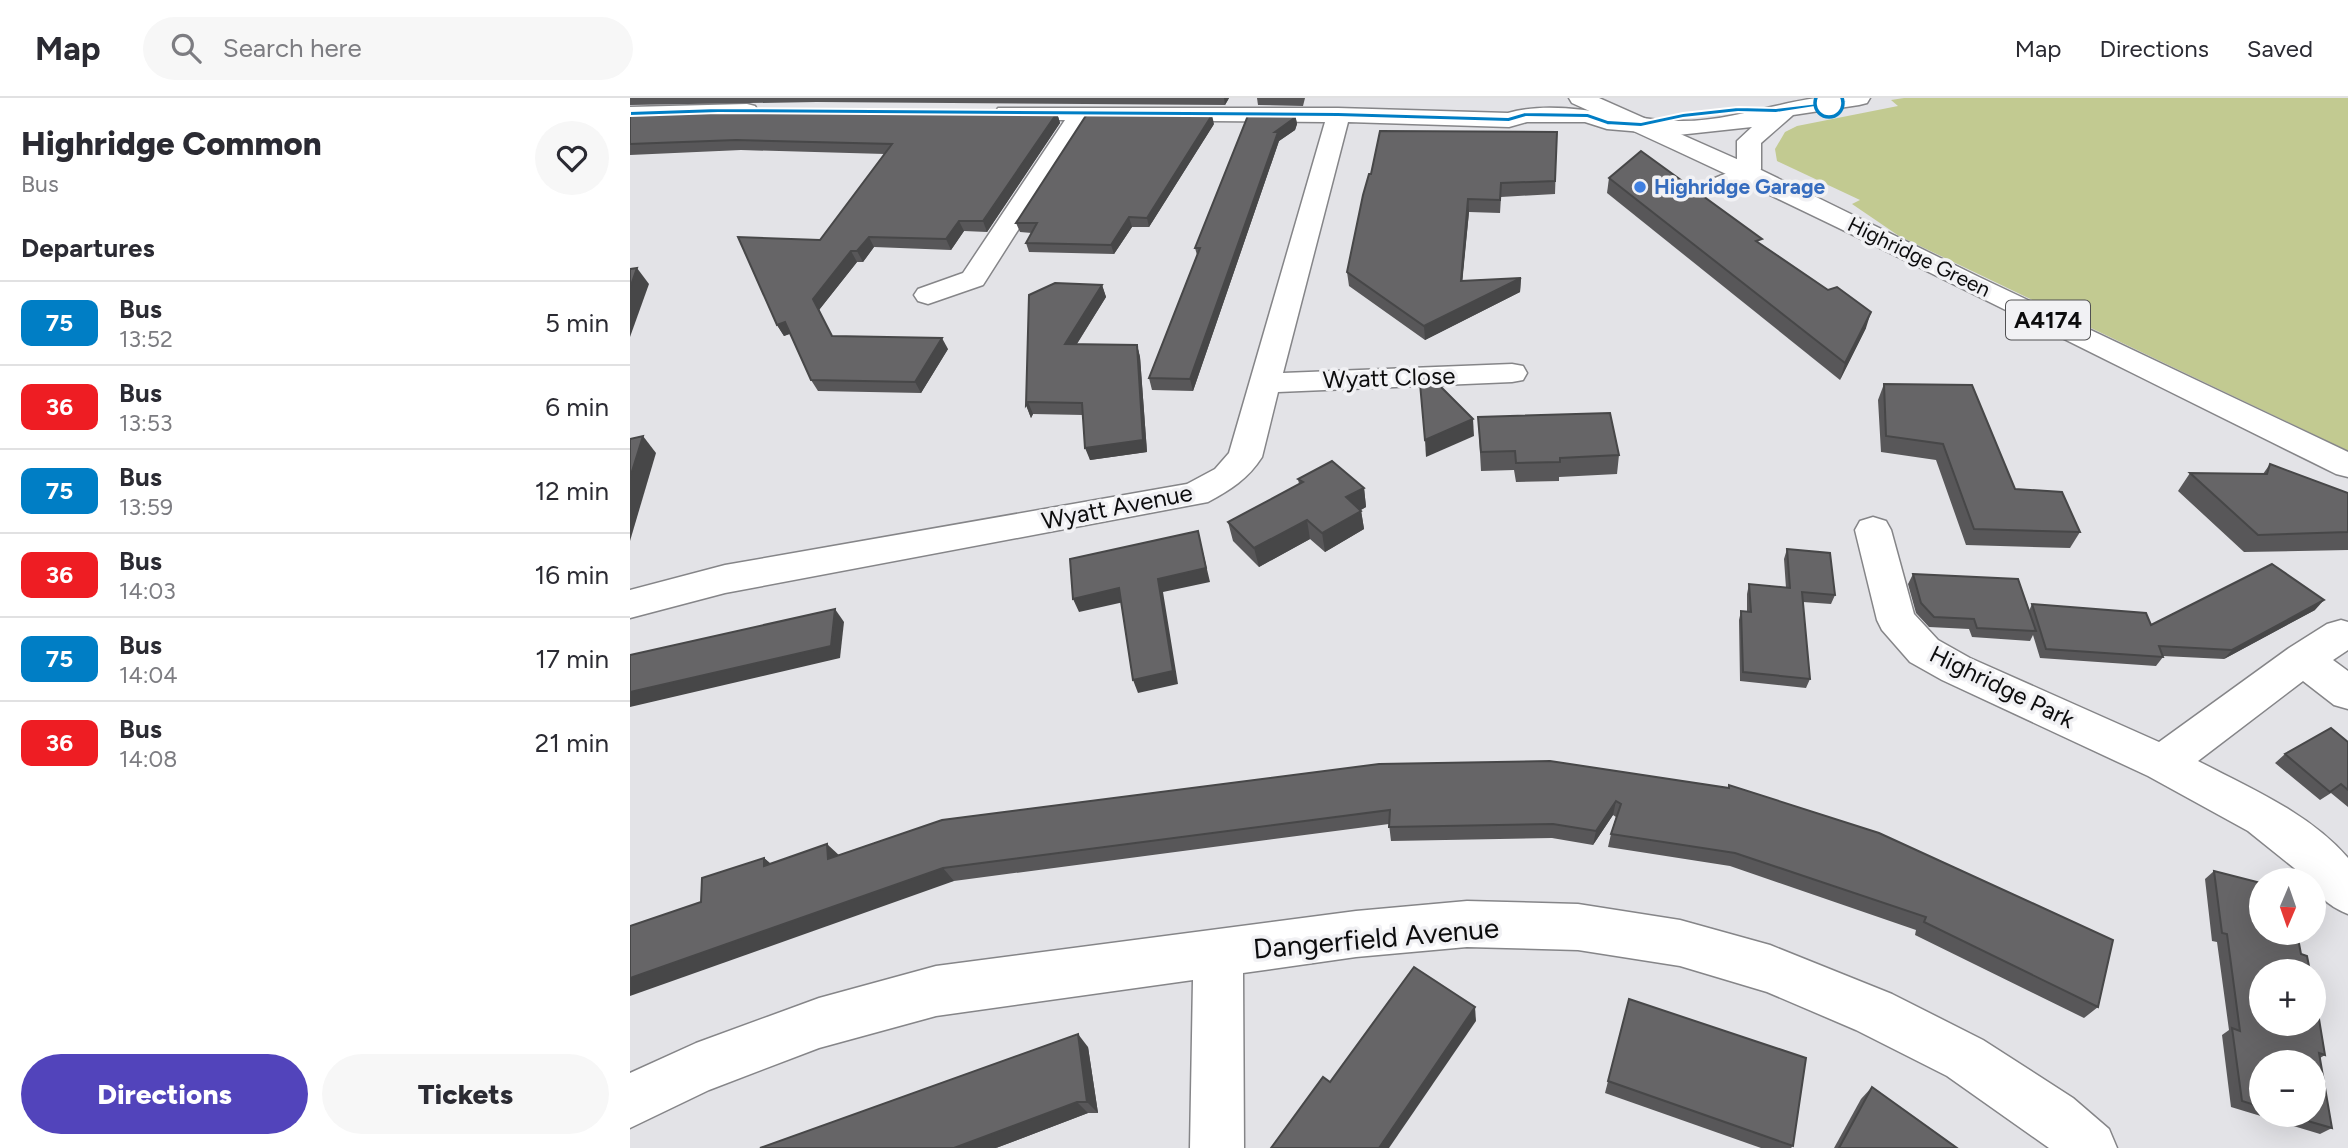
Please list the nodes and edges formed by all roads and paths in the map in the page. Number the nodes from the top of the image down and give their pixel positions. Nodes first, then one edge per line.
1 (1580, 98) edge
2 (1859, 98) edge
3 (664, 105) edge
4 (1782, 110) junction
5 (774, 111) edge
6 (983, 113) edge
7 (1081, 113) junction
8 (630, 114) edge
9 (1338, 115) junction
10 (1641, 124) junction
11 (1748, 173) junction
12 (1719, 185) dead end
13 (929, 295) dead end
14 (1512, 373) dead end
15 (1266, 383) junction
16 (2348, 466) edge
17 (1872, 530) dead end
18 (630, 604) edge
19 (2341, 635) dead end
20 (2303, 659) junction
21 (2348, 693) edge
22 (2163, 763) junction
23 (2348, 892) edge
24 (1218, 953) junction
25 (630, 1101) edge
26 (1217, 1148) edge
27 (2091, 1148) edge

1 - 10 main road, A4174
2 - 4 main road
3 - 5 main road
3 - 8 main road
4 - 10 main road
4 - 11 main road
6 - 7 main road
7 - 9 main road
7 - 13 main road
9 - 10 main road
9 - 15 main road, Wyatt Avenue
10 - 11 main road, Highridge Green / A4174
11 - 12 main road
11 - 16 main road, Highridge Green / A4174
14 - 15 main road, Wyatt Close
15 - 18 main road, Wyatt Avenue
17 - 22 main road, Highridge Park
19 - 20 main road
20 - 21 main road
20 - 22 main road
22 - 23 main road, Highridge Park
24 - 25 main road, Dangerfield Avenue
24 - 26 main road
24 - 27 main road, Dangerfield Avenue

